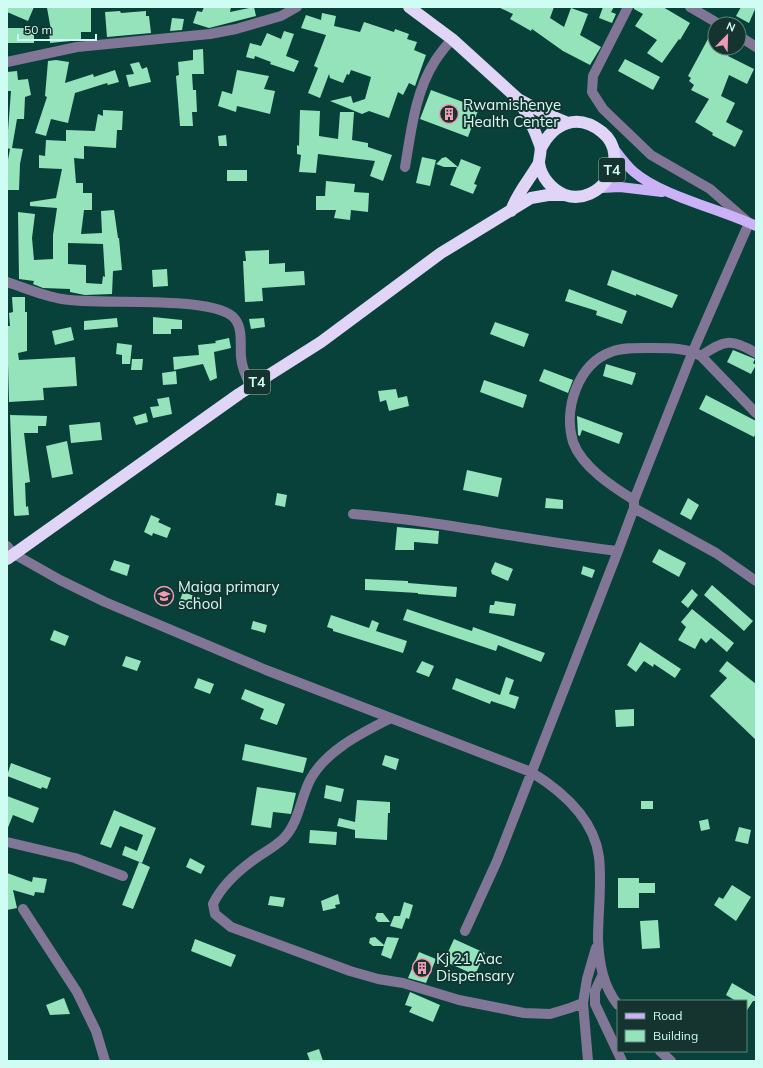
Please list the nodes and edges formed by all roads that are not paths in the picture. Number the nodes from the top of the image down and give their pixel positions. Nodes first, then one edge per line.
1 (297, 7) edge
2 (409, 7) edge
3 (628, 7) edge
4 (690, 7) edge
5 (707, 17) edge
6 (452, 39) junction
7 (747, 41) edge
8 (756, 47) edge
9 (7, 62) edge
10 (518, 98) junction
11 (568, 123) junction
12 (611, 145) junction
13 (541, 148) junction
14 (539, 163) junction
15 (405, 167) dead end
16 (601, 188) junction
17 (672, 193) junction
18 (565, 195) junction
19 (511, 211) junction
20 (753, 224) edge
21 (7, 282) edge
22 (756, 353) edge
23 (697, 354) junction
24 (251, 386) junction
25 (756, 413) edge
26 (634, 504) junction
27 (353, 514) dead end
28 (618, 551) junction
29 (9, 553) edge
30 (756, 580) edge
31 (391, 718) junction
32 (531, 772) junction
33 (7, 842) edge
34 (123, 876) dead end
35 (23, 909) dead end
36 (465, 930) dead end
37 (598, 940) junction
38 (602, 976) junction
39 (583, 1003) junction
40 (617, 1003) edge
41 (617, 1050) edge
42 (662, 1055) edge
43 (105, 1061) edge
44 (588, 1061) edge
45 (672, 1061) edge

1 - 9 street
2 - 6 highway, T4
3 - 20 street
4 - 5 street
6 - 10 highway, T4
6 - 15 street
7 - 8 street
10 - 11 highway, T4
10 - 13 highway, T4
11 - 12 highway, T4
11 - 13 highway, T4
12 - 16 highway, T4
12 - 17 main road
13 - 14 highway, T4
14 - 18 highway
14 - 19 highway, T4
16 - 17 main road
16 - 18 highway, T4
17 - 20 main road
18 - 19 highway, T4
19 - 24 highway, T4
20 - 23 street
21 - 24 street
22 - 23 street
23 - 25 street
23 - 26 street
23 - 26 street
24 - 29 highway, T4
26 - 28 street
26 - 30 street
27 - 28 street
28 - 32 street
29 - 31 street
31 - 32 street
31 - 39 street
32 - 36 street
32 - 37 street
33 - 34 street
35 - 43 street
37 - 38 street
37 - 39 street
38 - 40 street
38 - 41 street
39 - 44 street
42 - 45 street

